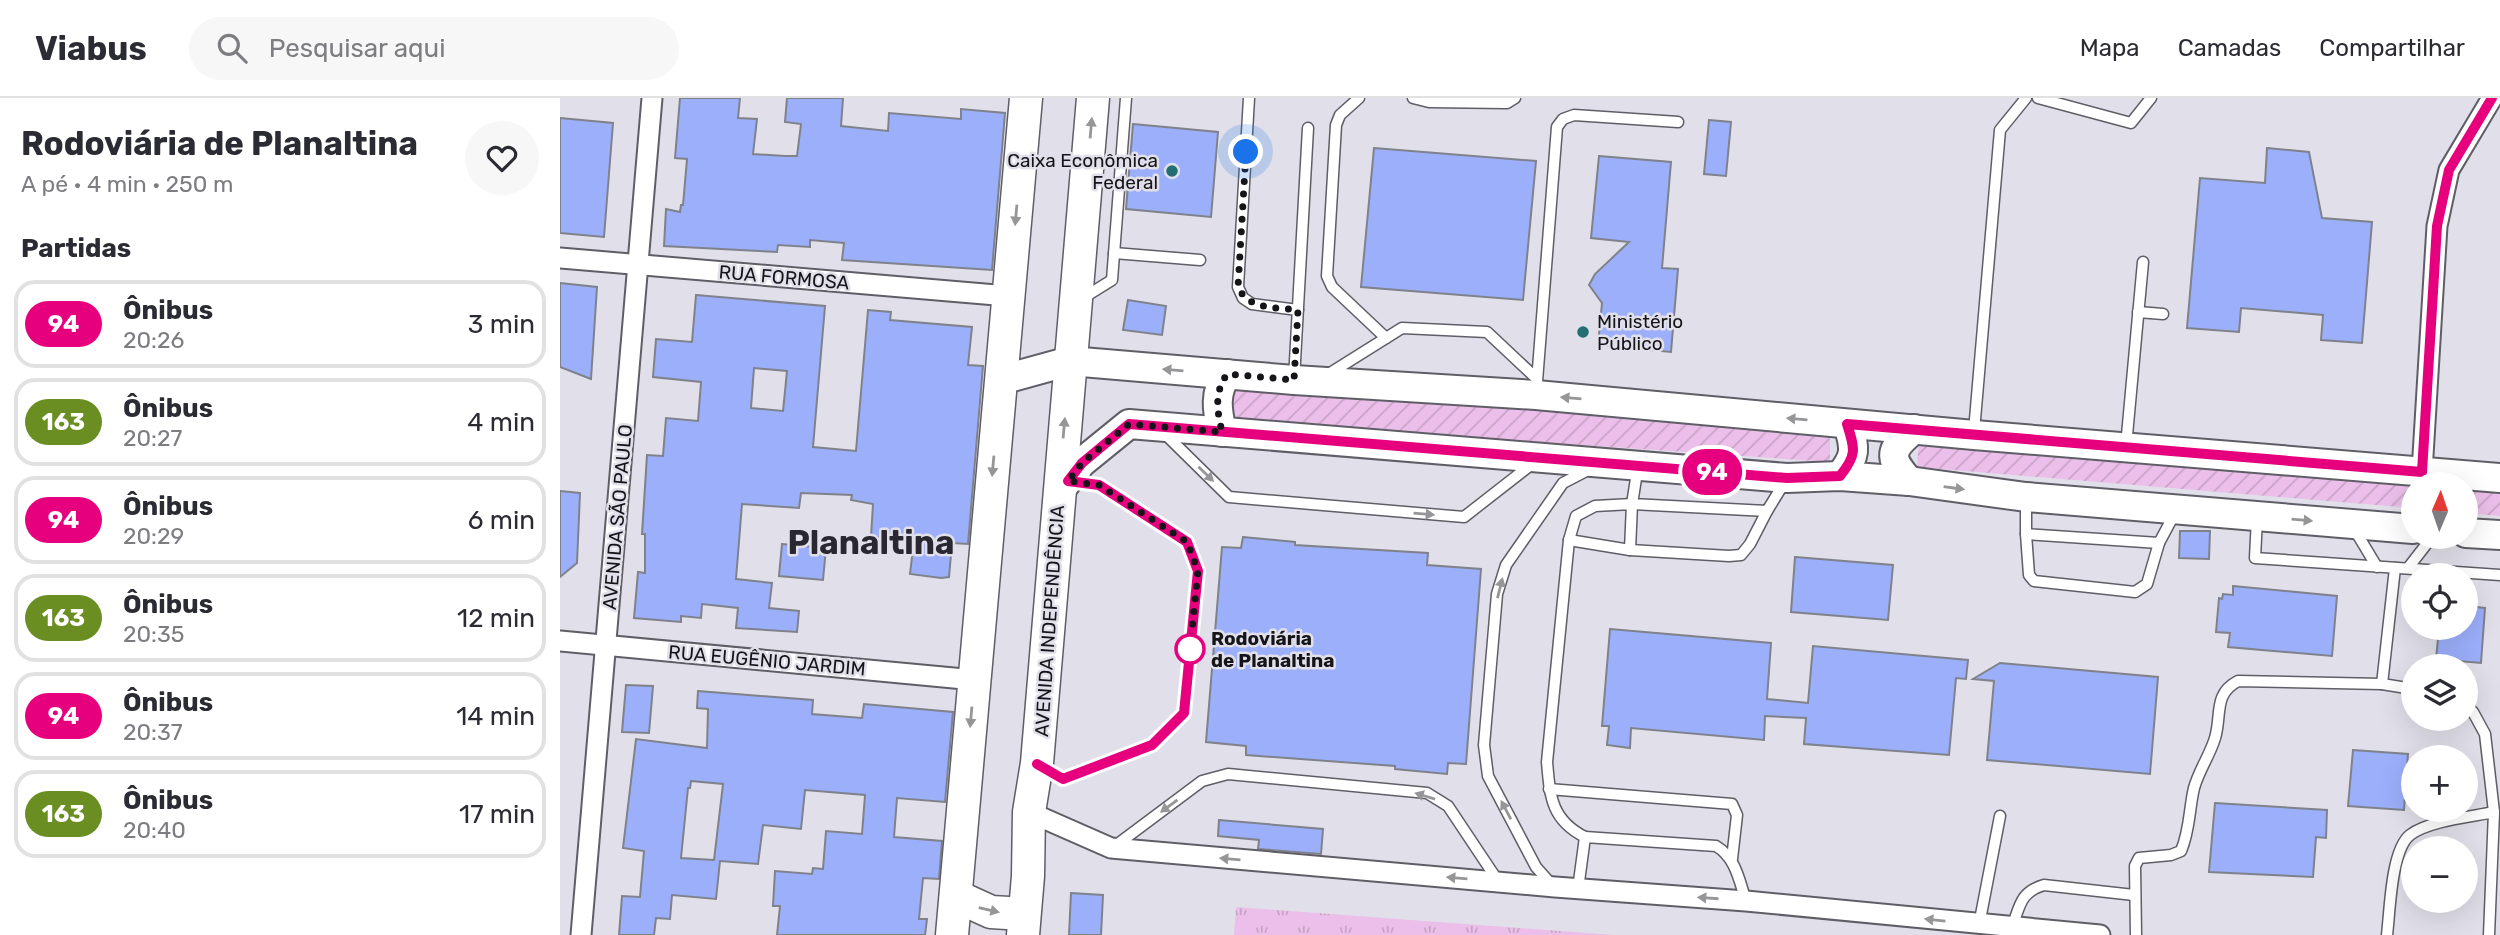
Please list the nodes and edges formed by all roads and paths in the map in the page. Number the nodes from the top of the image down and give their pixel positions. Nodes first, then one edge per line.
1 (652, 98) edge
2 (1026, 98) edge
3 (1093, 98) edge
4 (1126, 98) edge
5 (1250, 98) edge
6 (1359, 98) edge
7 (1413, 98) edge
8 (1515, 98) edge
9 (2026, 98) edge
10 (2038, 98) edge
11 (2151, 98) edge
12 (2492, 98) edge
13 (1678, 122) dead end
14 (1308, 128) dead end
15 (1114, 253) junction
16 (560, 258) edge
17 (1200, 260) dead end
18 (2143, 262) dead end
19 (638, 265) junction
20 (1008, 296) junction
21 (1075, 303) junction
22 (1298, 310) junction
23 (2138, 312) junction
24 (2163, 314) dead end
25 (1386, 338) junction
26 (1070, 361) junction
27 (1227, 374) junction
28 (1001, 380) junction
29 (1306, 380) junction
30 (1536, 386) junction
31 (1847, 424) junction
32 (1157, 427) junction
33 (1914, 429) junction
34 (1222, 432) junction
35 (1974, 435) junction
36 (2125, 448) junction
37 (1540, 458) junction
38 (1601, 463) junction
39 (1638, 466) junction
40 (2422, 472) joint
41 (1840, 476) junction
42 (2478, 476) edge
43 (1787, 478) junction
44 (2500, 478) edge
45 (1909, 481) junction
46 (1063, 486) junction
47 (2026, 498) junction
48 (1632, 503) junction
49 (2177, 510) junction
50 (1767, 512) junction
51 (2257, 516) junction
52 (2351, 524) junction
53 (2401, 528) edge
54 (2026, 534) junction
55 (2478, 534) edge
56 (2500, 535) edge
57 (1569, 540) junction
58 (2159, 543) junction
59 (1630, 550) junction
60 (2377, 567) junction
61 (2395, 568) junction
62 (2401, 568) edge
63 (2478, 573) edge
64 (2500, 575) edge
65 (560, 640) edge
66 (606, 645) junction
67 (975, 680) junction
68 (2382, 684) junction
69 (2401, 687) edge
70 (2478, 721) edge
71 (1037, 764) junction
72 (1549, 789) junction
73 (1029, 812) junction
74 (2494, 812) junction
75 (2000, 816) dead end
76 (1584, 837) junction
77 (1111, 848) junction
78 (1732, 859) junction
79 (1499, 882) junction
80 (1555, 887) junction
81 (1578, 889) junction
82 (2134, 895) junction
83 (956, 896) junction
84 (1746, 901) junction
85 (1027, 913) edge
86 (1979, 925) junction
87 (2012, 928) junction
88 (2040, 932) edge
89 (581, 935) edge
90 (952, 935) edge
91 (2100, 935) edge
92 (2136, 935) edge
93 (2387, 935) edge
94 (2489, 935) edge

1 - 19 street, AVENIDA SÃO PAULO
2 -> 20 main road
21 -> 3 main road, AVENIDA INDEPENDÊNCIA
4 - 15 lane
5 - 22 lane
6 - 25 lane
7 - 8 lane
9 - 35 lane
10 - 11 lane
12 - 40 street
13 - 30 lane
14 - 22 lane
15 - 17 lane
15 - 21 lane
16 - 19 street, RUA FORMOSA
18 - 23 lane
19 - 20 street, RUA FORMOSA
19 - 66 street, AVENIDA SÃO PAULO
20 - 28 main road
21 - 26 main road, AVENIDA INDEPENDÊNCIA
22 - 29 lane
23 - 24 lane
23 - 36 lane
25 - 29 lane
25 - 30 lane
27 -> 26 street
26 - 28 street
46 -> 26 main road, AVENIDA INDEPENDÊNCIA
27 - 29 street
27 - 34 street
28 -> 67 main road
29 - 30 street
31 -> 30 street
31 - 33 street
31 - 41 street
32 - 34 street
32 -> 37 lane
32 - 46 street
33 - 35 street
33 - 45 street
34 - 37 street
35 - 36 street
36 - 40 street
37 - 38 street
38 - 39 street
80 -> 38 lane
39 - 43 street
39 - 48 lane
41 - 43 street
41 - 45 street
42 - 44 street
43 - 50 lane
45 -> 47 street
46 - 71 main road, AVENIDA INDEPENDÊNCIA
46 - 71 lane
47 - 49 street
47 - 54 lane
48 - 50 lane
48 - 57 lane
48 - 59 lane
49 - 51 street
49 - 58 lane
50 - 59 lane
51 -> 52 street
51 - 60 lane
52 - 53 street
52 - 60 lane
54 - 58 lane
54 - 58 lane
55 - 56 street
57 - 59 lane
57 - 72 lane
60 - 61 lane
61 - 62 lane
61 - 68 lane
63 - 64 lane
65 - 66 street, RUA EUGÊNIO JARDIM
66 - 67 street, RUA EUGÊNIO JARDIM
66 - 89 street, AVENIDA SÃO PAULO
67 -> 83 main road
68 - 69 lane
68 - 82 lane
70 - 74 lane
71 - 73 main road, AVENIDA INDEPENDÊNCIA
72 - 76 lane
72 - 78 lane
73 - 77 street
73 - 85 main road, AVENIDA INDEPENDÊNCIA
74 - 93 lane
74 - 94 lane
75 - 86 lane
76 - 78 lane
76 - 81 lane
79 -> 77 street
79 -> 77 lane
78 - 84 lane
79 - 80 street
80 - 81 street
84 -> 81 street
82 - 87 lane
82 - 92 lane
83 -> 85 main road
83 - 90 main road
86 -> 84 street
86 - 87 street
87 - 88 street
88 - 91 street

